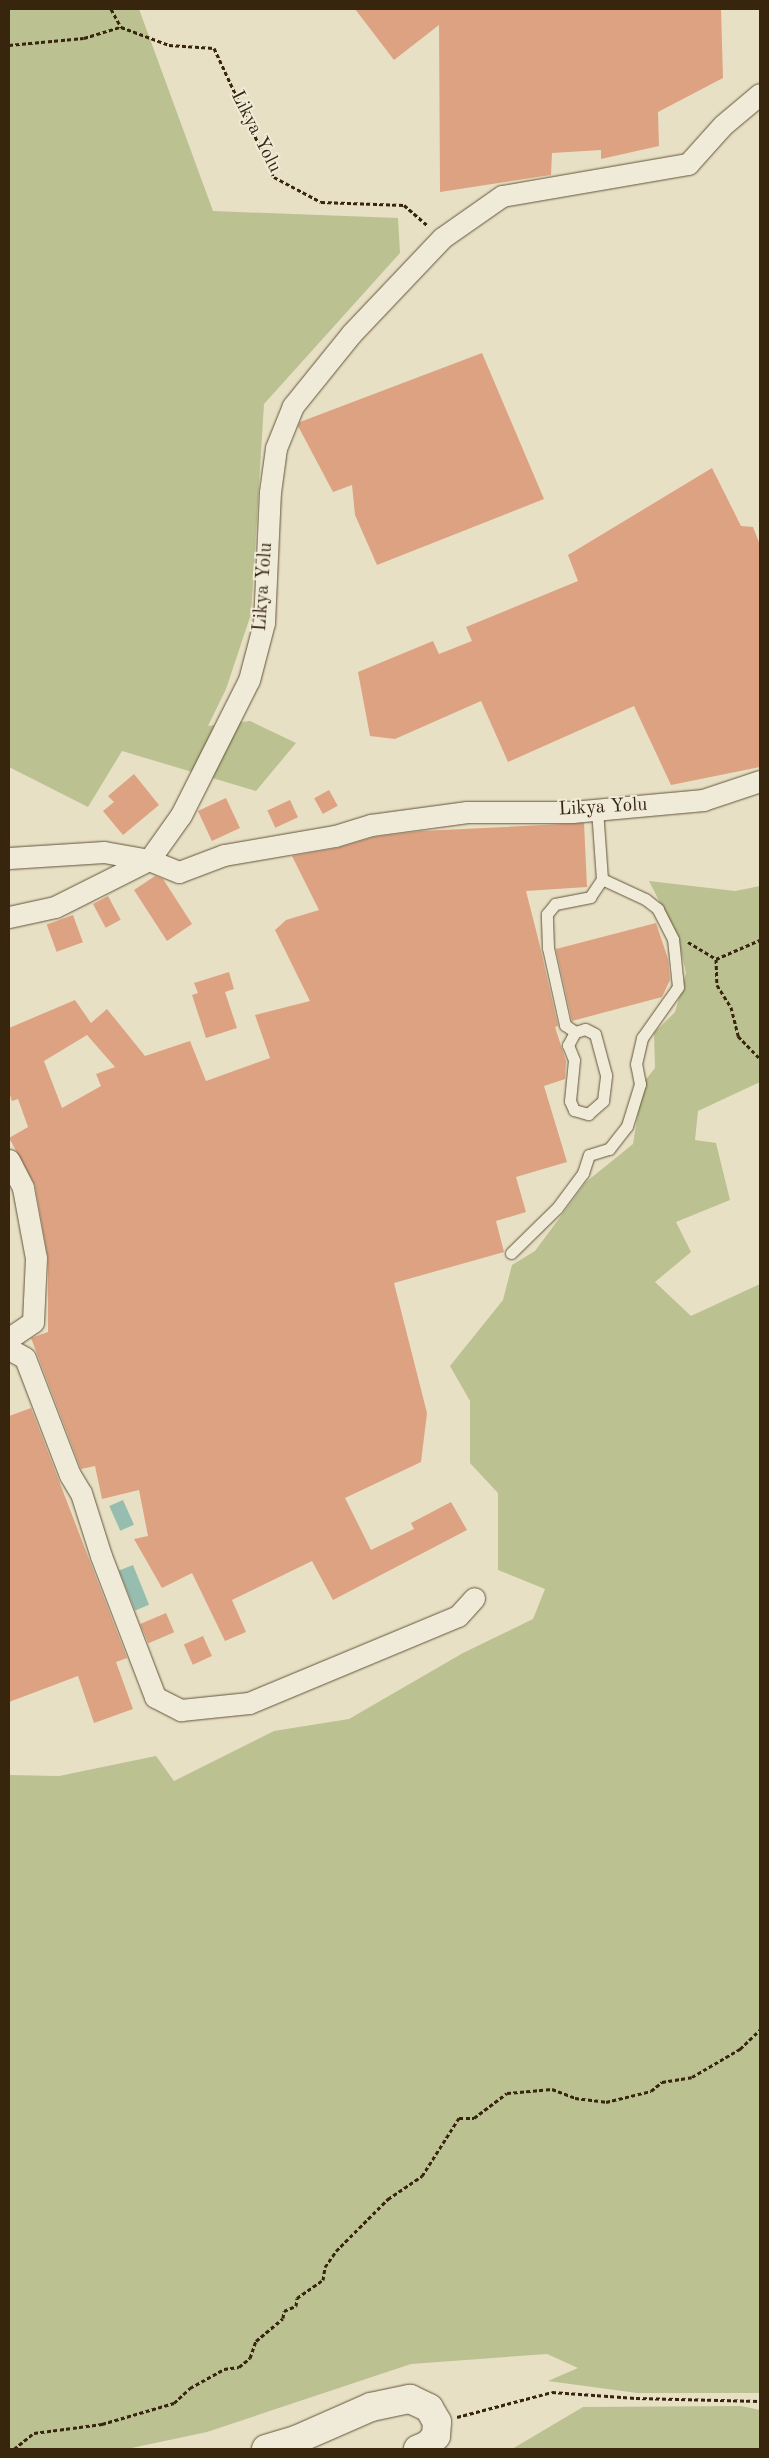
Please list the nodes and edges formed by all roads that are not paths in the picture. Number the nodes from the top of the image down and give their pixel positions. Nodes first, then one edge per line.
1 (760, 94) edge
2 (760, 781) edge
3 (597, 810) junction
4 (9, 858) edge
5 (149, 860) junction
6 (602, 879) junction
7 (9, 917) edge
8 (575, 1032) junction
9 (9, 1160) edge
10 (511, 1253) dead end
11 (9, 1338) edge
12 (9, 1349) edge
13 (474, 1598) dead end
14 (266, 2449) edge
15 (418, 2449) edge

1 - 5 street, Likya Yolu
2 - 3 street, Likya Yolu
3 - 5 street, Likya Yolu
3 - 6 lane
4 - 5 street
5 - 7 street
6 - 8 lane
6 - 10 lane
8 - 8 lane
9 - 11 street
12 - 13 street
14 - 15 main road

